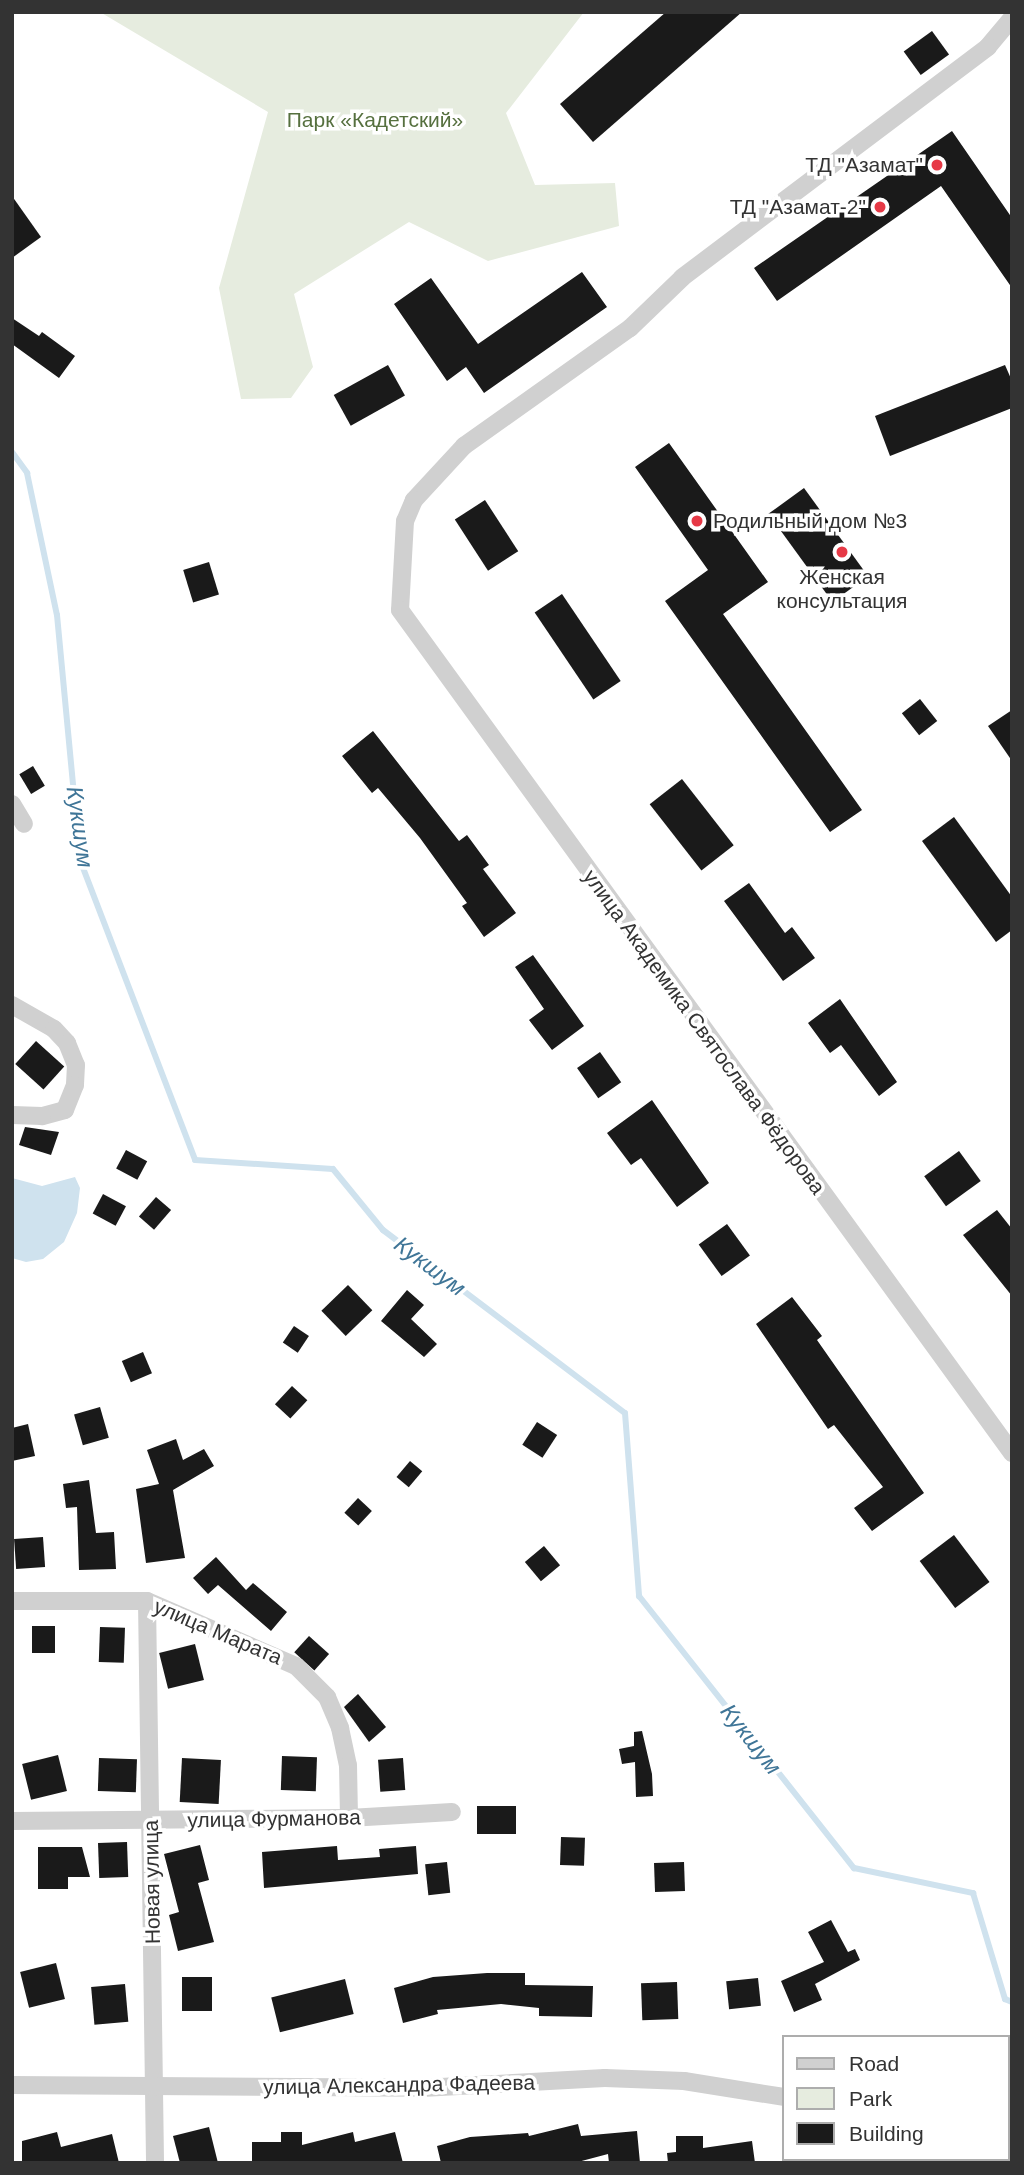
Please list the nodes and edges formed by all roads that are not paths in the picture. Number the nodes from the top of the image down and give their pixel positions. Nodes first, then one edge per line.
1 (1012, 19) edge
2 (12, 804) edge
3 (24, 824) dead end
4 (12, 1005) edge
5 (12, 1115) edge
6 (1012, 1453) edge
7 (12, 1601) edge
8 (147, 1601) junction
9 (452, 1812) dead end
10 (349, 1818) junction
11 (12, 1821) edge
12 (151, 1822) junction
13 (12, 2085) edge
14 (154, 2087) junction
15 (782, 2096) edge
16 (155, 2163) edge

1 - 6 street, улица Академика Святослава Фёдорова
2 - 3 street
4 - 5 street
7 - 8 street, улица Марата
8 - 10 street, улица Марата
8 - 12 street, Новая улица
9 - 10 street, улица Фурманова
10 - 12 street, улица Фурманова
11 - 12 street, улица Фурманова
12 - 14 street, Новая улица
13 - 14 street, улица Александра Фадеева
14 - 15 street, улица Александра Фадеева
14 - 16 street, Новая улица

